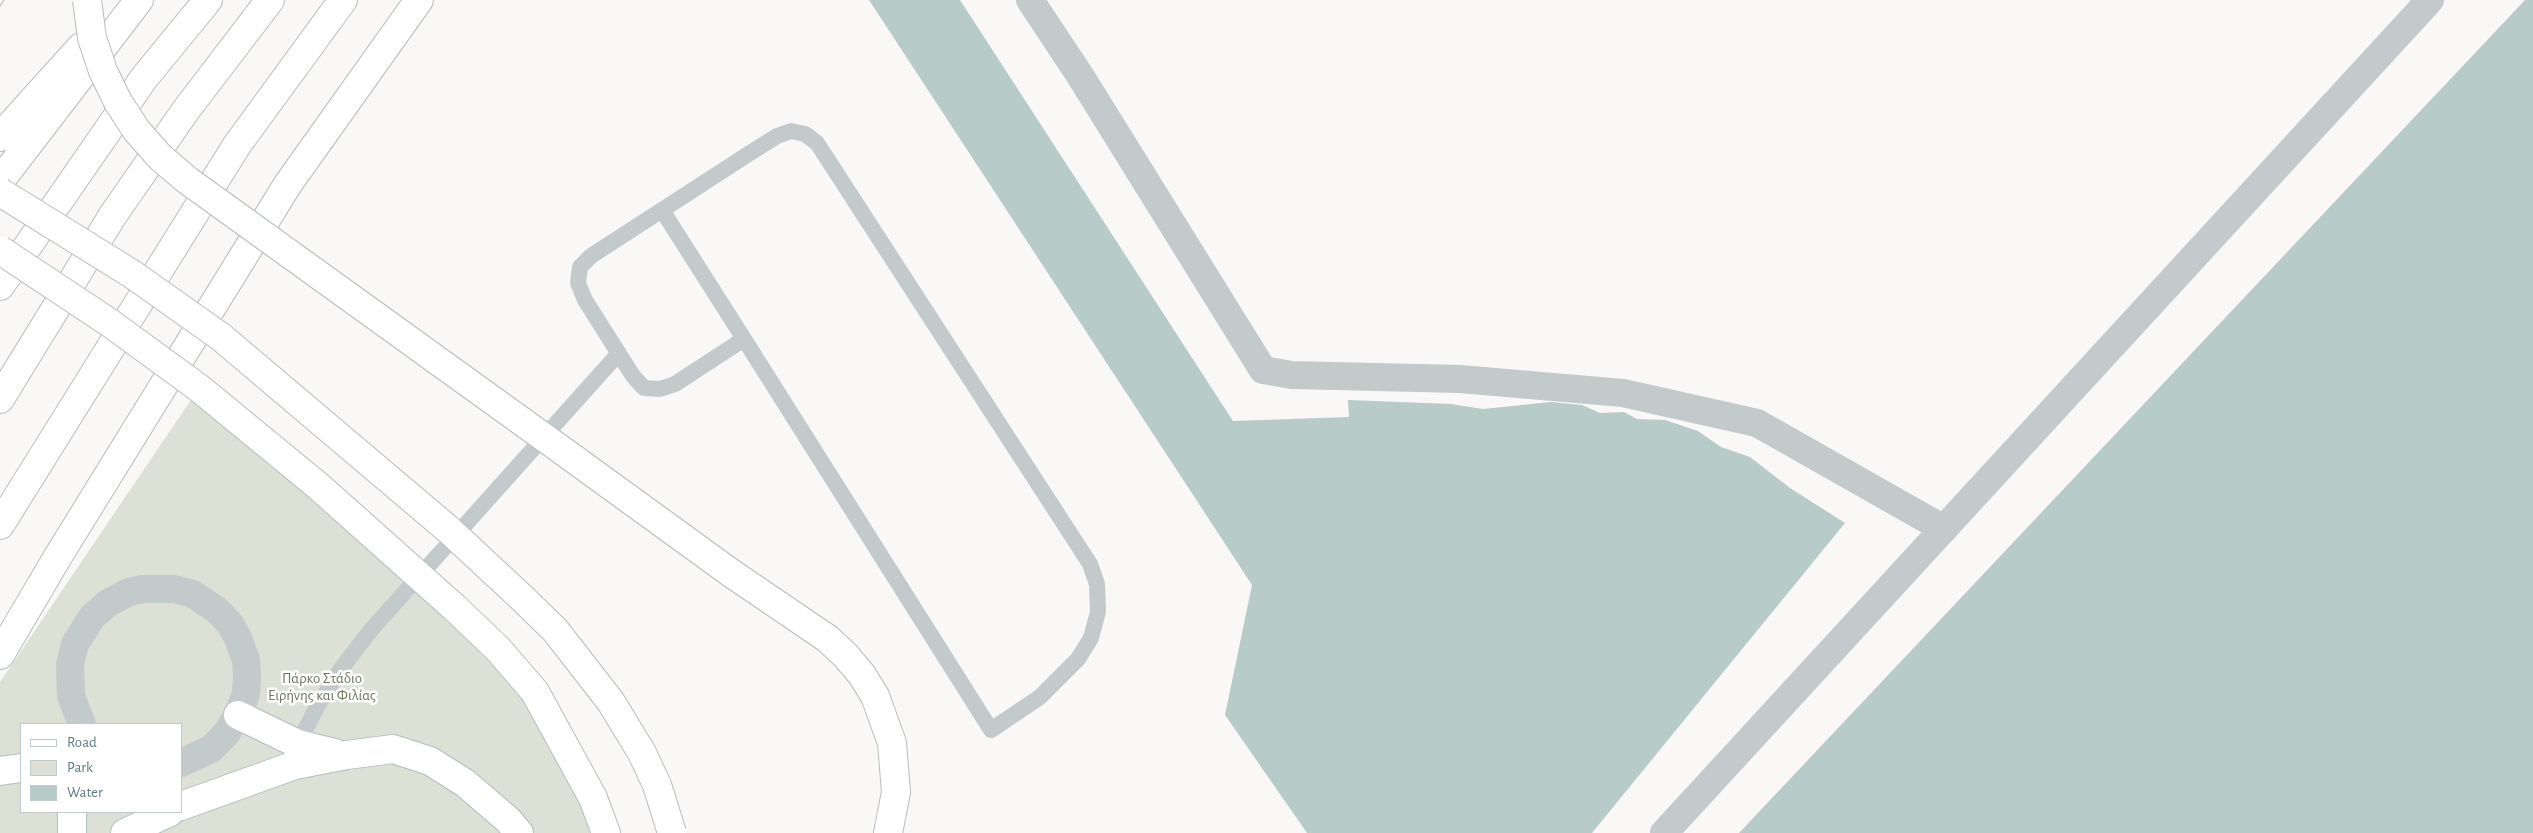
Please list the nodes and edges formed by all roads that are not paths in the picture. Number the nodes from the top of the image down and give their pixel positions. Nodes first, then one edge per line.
1 (86, 0) edge
2 (121, 0) edge
3 (139, 0) edge
4 (208, 0) edge
5 (270, 0) edge
6 (343, 0) edge
7 (419, 0) edge
8 (1030, 0) edge
9 (2430, 0) edge
10 (0, 136) edge
11 (0, 181) edge
12 (0, 192) edge
13 (662, 210) junction
14 (0, 250) edge
15 (0, 286) edge
16 (744, 339) junction
17 (619, 353) junction
18 (0, 399) edge
19 (0, 524) edge
20 (1944, 529) junction
21 (0, 655) edge
22 (238, 715) junction
23 (81, 723) edge
24 (298, 744) junction
25 (347, 754) junction
26 (182, 763) edge
27 (20, 768) edge
28 (0, 771) edge
29 (182, 806) edge
30 (72, 813) edge
31 (168, 813) edge
32 (72, 833) edge
33 (125, 833) edge
34 (519, 833) edge
35 (606, 833) edge
36 (672, 833) edge
37 (888, 833) edge
38 (1664, 833) edge

1 - 37 main road, bridge
2 - 10 main road
3 - 11 main road
4 - 15 main road
5 - 18 main road
6 - 19 main road
7 - 21 main road
8 - 20 street
9 - 20 street
12 - 36 main road, bridge
13 - 16 lane
13 - 16 lane
13 - 17 lane
14 - 35 main road, bridge
16 - 17 lane
17 - 24 lane
20 - 38 street
22 - 23 street
22 - 24 main road
22 - 26 street
24 - 25 main road
25 - 29 main road
25 - 34 main road
27 - 28 main road
30 - 32 main road
31 - 33 main road

